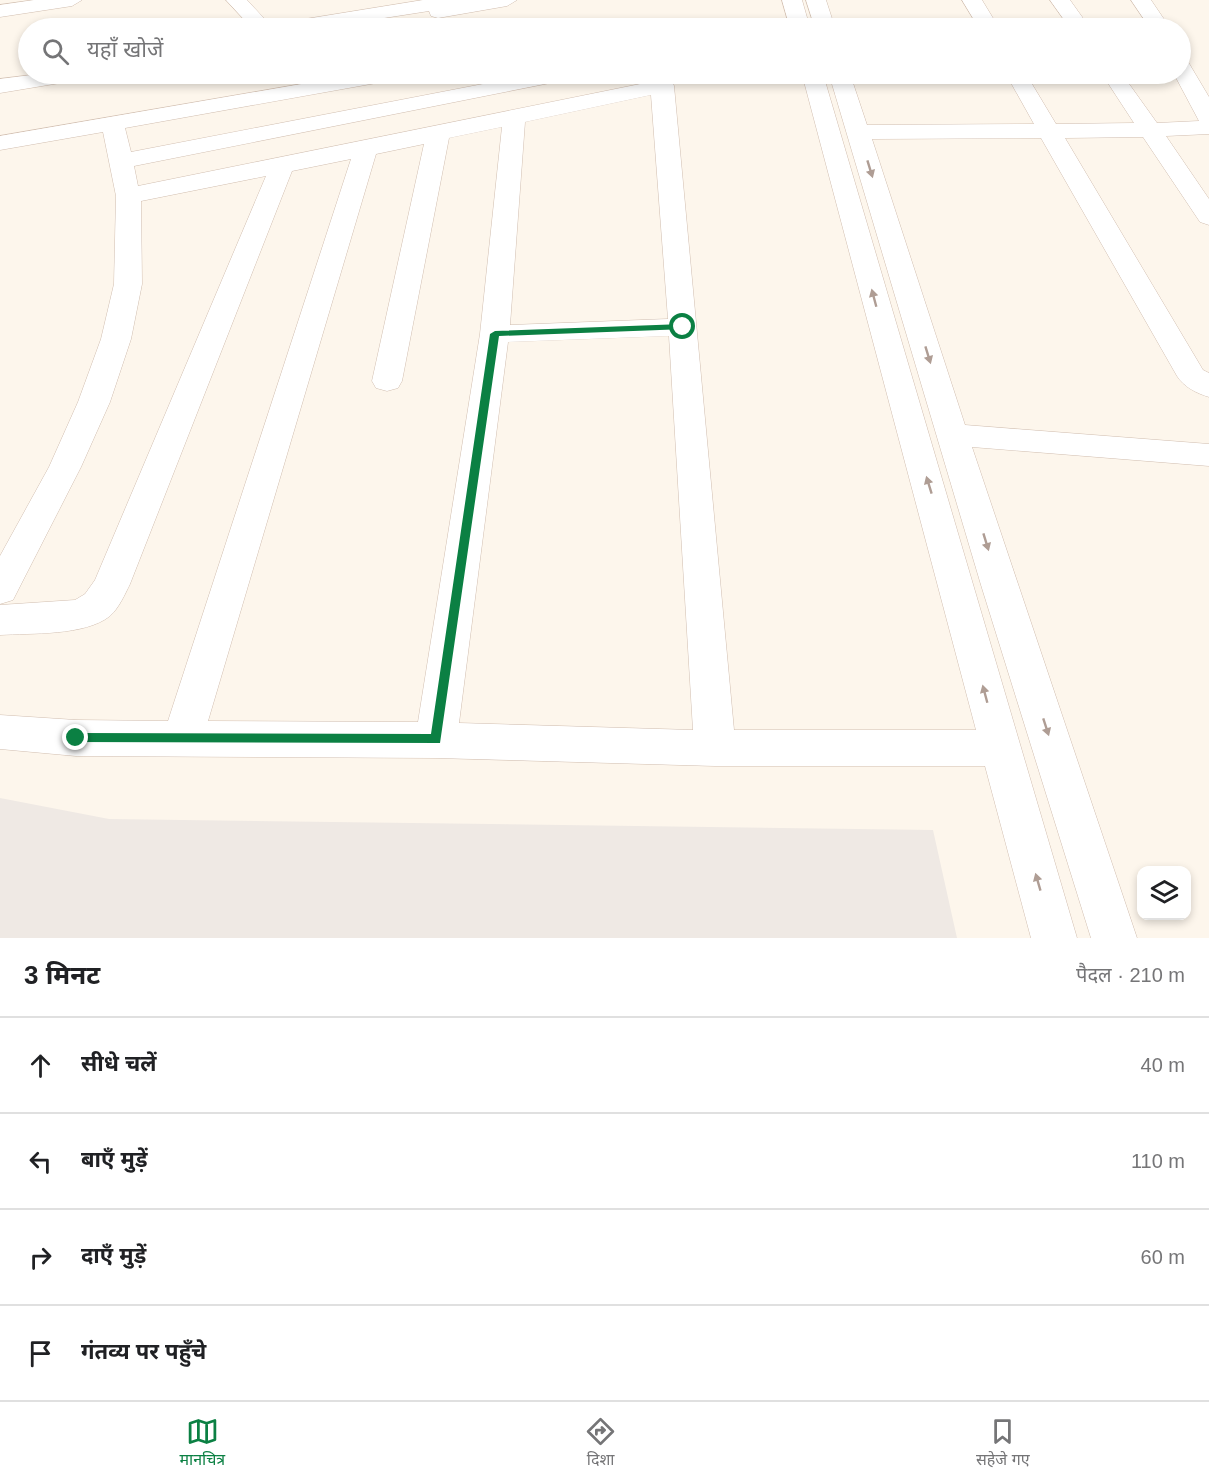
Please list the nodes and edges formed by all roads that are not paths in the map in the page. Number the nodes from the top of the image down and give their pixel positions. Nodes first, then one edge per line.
1 (72, 0) edge
2 (236, 0) edge
3 (458, 0) edge
4 (507, 0) edge
5 (792, 0) edge
6 (816, 0) edge
7 (972, 0) edge
8 (1060, 0) edge
9 (1141, 0) edge
10 (0, 11) edge
11 (253, 18) edge
12 (348, 18) edge
13 (404, 18) edge
14 (797, 18) edge
15 (822, 18) edge
16 (983, 18) edge
17 (1073, 18) edge
18 (1153, 18) edge
19 (18, 73) edge
20 (0, 76) edge
21 (18, 83) edge
22 (337, 84) edge
23 (514, 84) edge
24 (646, 84) edge
25 (661, 84) edge
26 (816, 84) edge
27 (843, 84) edge
28 (1022, 84) edge
29 (1119, 84) edge
30 (1191, 84) edge
31 (0, 86) edge
32 (514, 118) junction
33 (1209, 118) edge
34 (113, 124) junction
35 (1209, 127) edge
36 (1152, 130) junction
37 (1051, 131) junction
38 (859, 132) junction
39 (438, 134) junction
40 (0, 143) edge
41 (366, 149) junction
42 (121, 161) junction
43 (282, 166) junction
44 (128, 196) junction
45 (1209, 217) edge
46 (683, 327) junction
47 (495, 334) junction
48 (387, 381) dead end
49 (1209, 387) edge
50 (953, 435) junction
51 (1209, 455) edge
52 (0, 590) edge
53 (0, 620) edge
54 (0, 732) edge
55 (183, 738) junction
56 (436, 740) junction
57 (715, 748) junction
58 (1000, 748) junction
59 (1054, 938) edge
60 (1114, 938) edge

1 - 10 street
2 - 11 street
3 - 12 street
4 - 13 street
5 - 14 street
6 - 15 street
7 - 16 street
8 - 17 street
9 - 18 street
19 - 20 street
21 - 31 street
22 - 34 street
23 - 42 street
24 - 32 street
25 - 46 street
58 -> 26 street
27 - 38 street
28 - 37 street
29 - 36 street
30 - 33 street
32 - 39 street
32 - 47 street
34 - 40 street
34 - 42 street
35 - 36 street
36 - 37 street
36 - 45 street
37 - 38 street
37 - 49 street
38 -> 50 street
39 - 41 street
39 - 48 street
41 - 43 street
41 - 55 street
42 - 44 street
43 - 44 street
43 - 53 street
44 - 52 street
46 - 47 street
46 - 57 street
47 - 56 street
50 - 51 street
50 -> 60 street
54 - 55 street
55 - 56 street
56 - 57 street
57 - 58 street
59 -> 58 street

